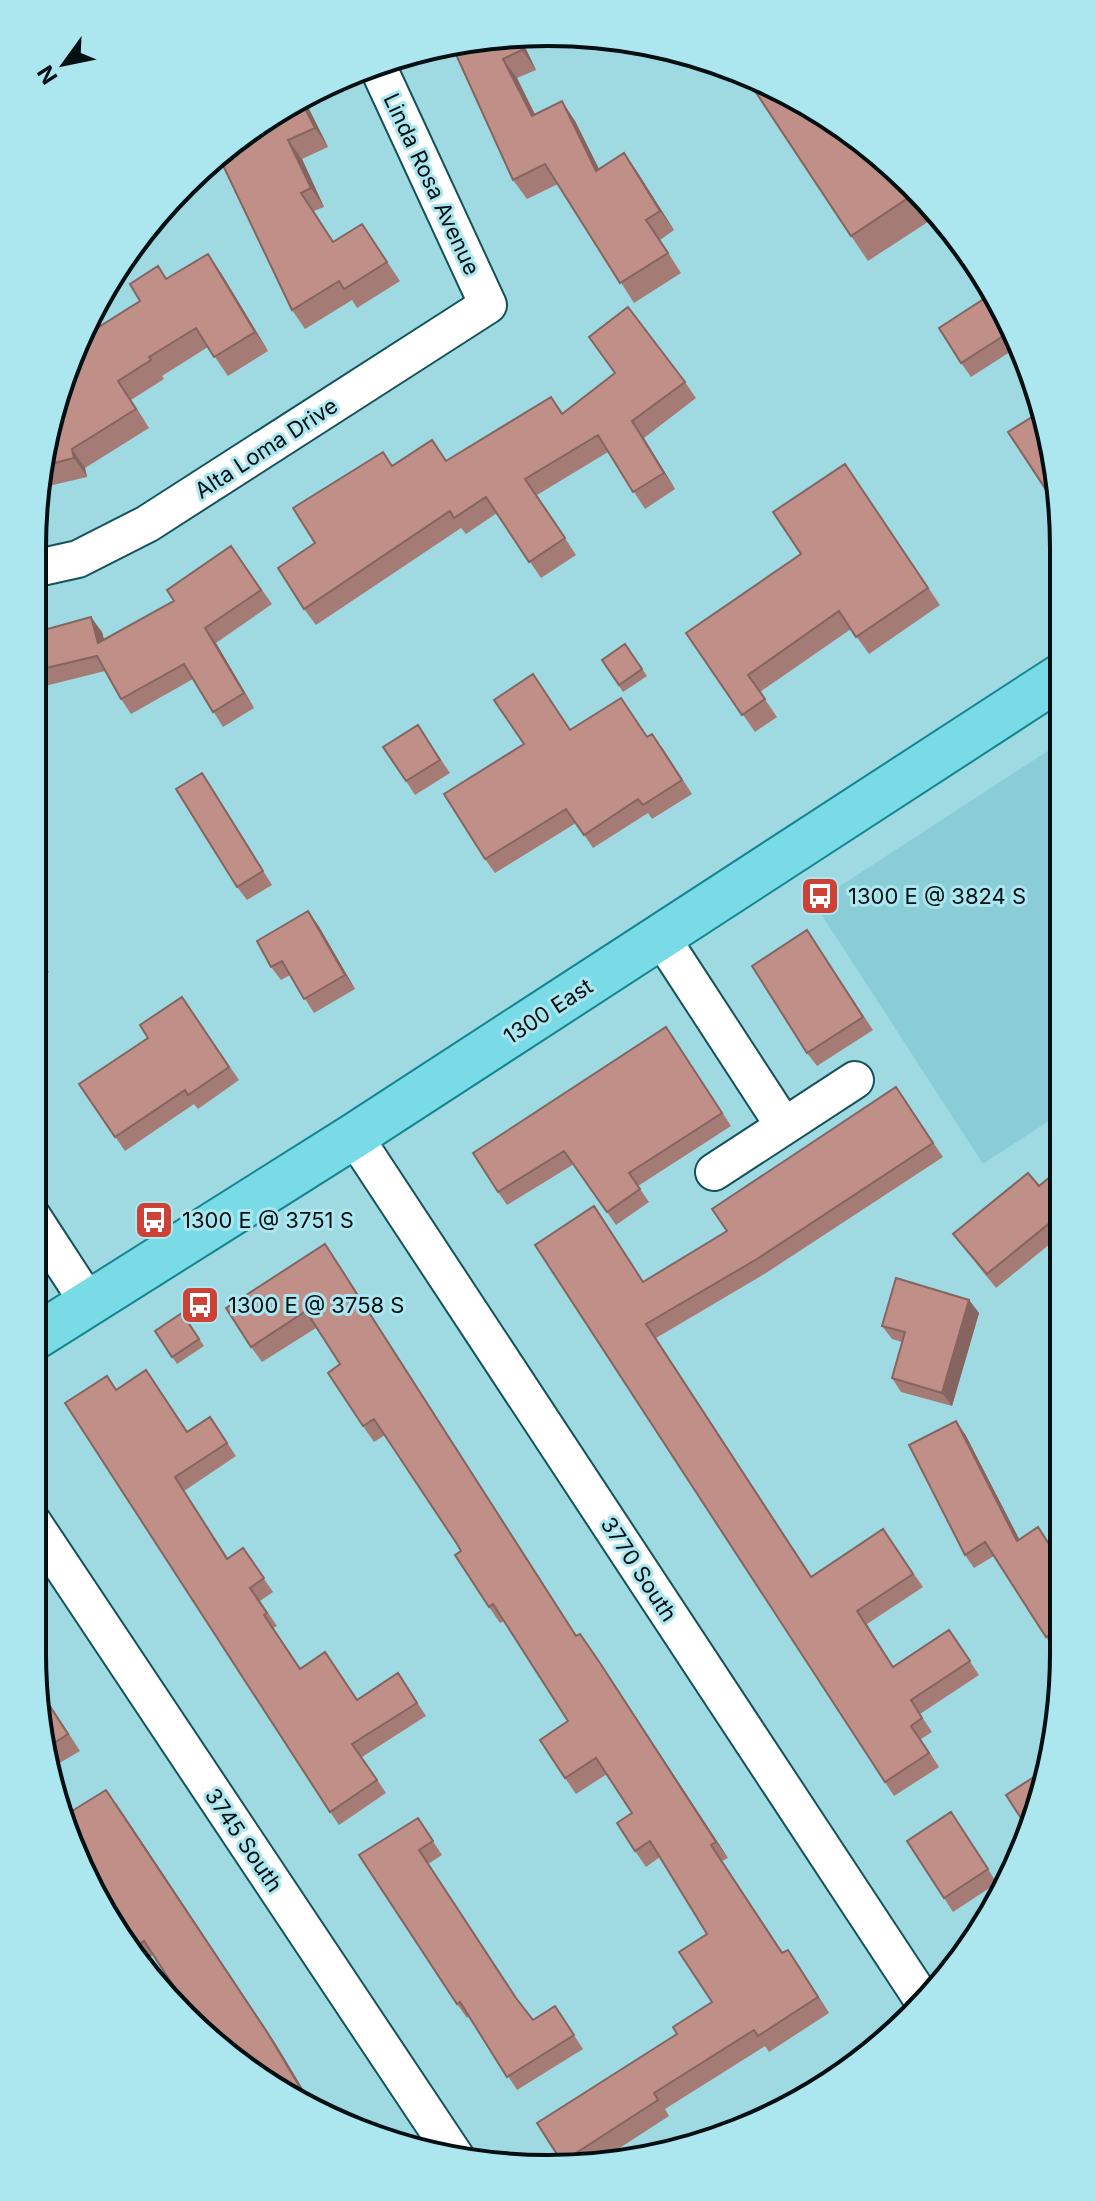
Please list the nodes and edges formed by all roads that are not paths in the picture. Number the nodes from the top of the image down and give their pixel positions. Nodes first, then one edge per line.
1 (382, 75) edge
2 (488, 305) joint
3 (46, 566) edge
4 (1050, 684) edge
5 (661, 937) junction
6 (855, 1080) dead end
7 (784, 1126) junction
8 (354, 1136) junction
9 (714, 1172) dead end
10 (46, 1238) edge
11 (88, 1302) junction
12 (46, 1330) edge
13 (46, 1542) edge
14 (918, 1992) edge
15 (447, 2144) edge

1 - 2 street, Linda Rosa Avenue
2 - 3 street, Alta Loma Drive
4 - 5 main road, 1300 East
5 - 7 street
5 - 8 main road, 1300 East
6 - 7 street
7 - 9 street
8 - 11 main road, 1300 East
8 - 14 street, 3770 South
10 - 11 street
11 - 12 main road, 1300 East
13 - 15 street, 3745 South

